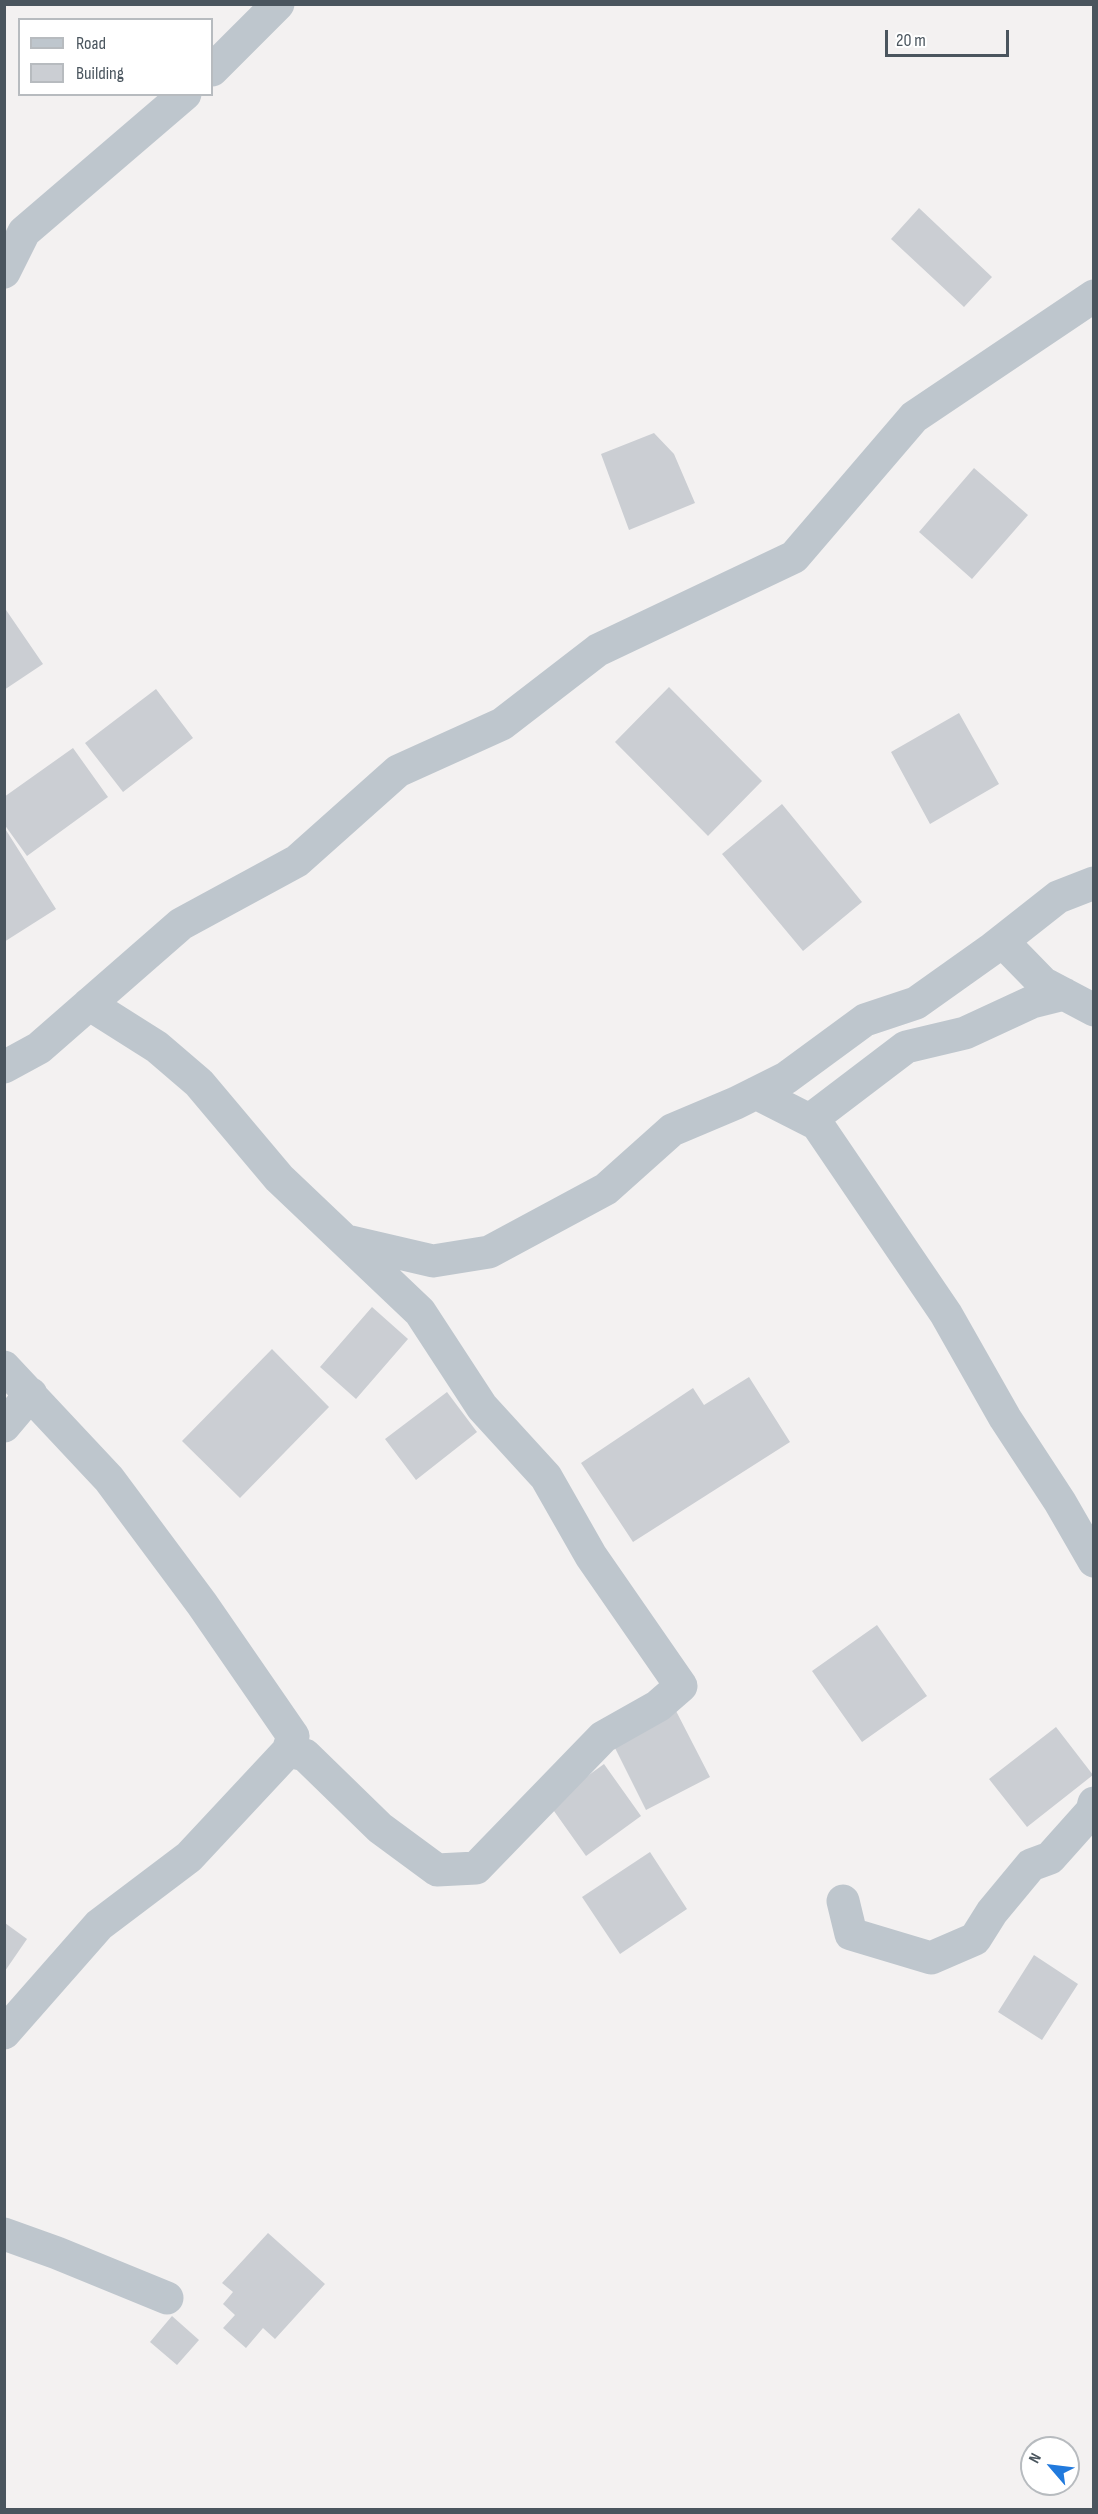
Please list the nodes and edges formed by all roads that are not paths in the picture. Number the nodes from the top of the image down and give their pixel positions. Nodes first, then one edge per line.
1 (278, 4) edge
2 (213, 69) edge
3 (183, 96) edge
4 (4, 272) edge
5 (1094, 296) edge
6 (1094, 883) edge
7 (1002, 940) junction
8 (1064, 994) junction
9 (89, 1004) junction
10 (1094, 1010) edge
11 (4, 1067) edge
12 (756, 1093) junction
13 (810, 1120) junction
14 (345, 1240) junction
15 (4, 1367) edge
16 (31, 1394) junction
17 (4, 1426) edge
18 (1094, 1561) edge
19 (288, 1751) junction
20 (1094, 1803) edge
21 (843, 1901) dead end
22 (4, 2033) edge
23 (4, 2234) edge
24 (167, 2298) dead end

1 - 2 street
3 - 4 street
5 - 9 street
6 - 7 street
7 - 8 street
7 - 12 street
8 - 10 street
8 - 13 street
9 - 11 street
9 - 14 street
12 - 13 street
12 - 14 street
13 - 18 street
14 - 19 street
15 - 16 street
16 - 17 street
16 - 19 street
19 - 22 street
20 - 21 street
23 - 24 street

